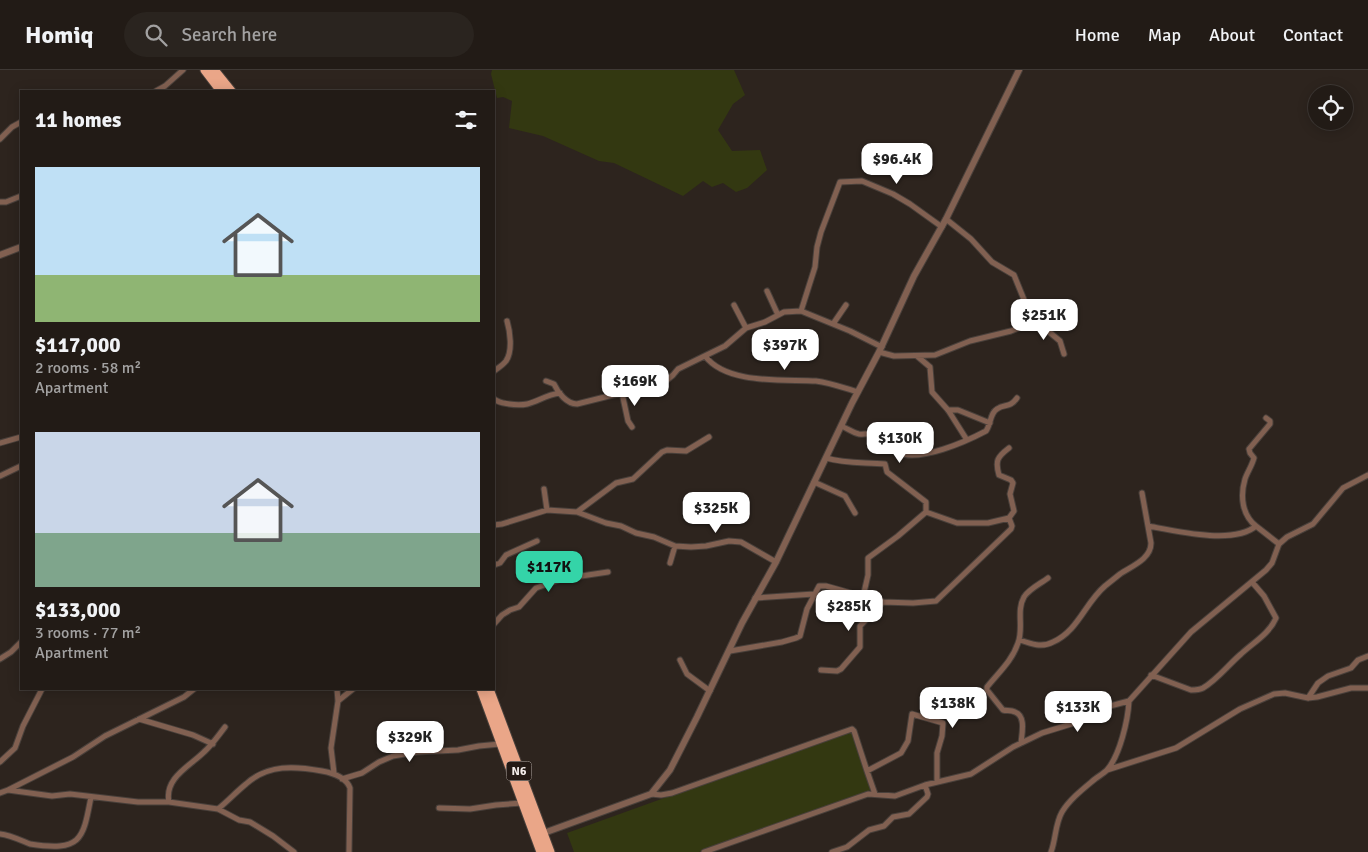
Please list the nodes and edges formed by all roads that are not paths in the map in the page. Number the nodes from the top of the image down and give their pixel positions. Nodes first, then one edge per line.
1 (183, 70) edge
2 (205, 70) edge
3 (214, 70) edge
4 (1019, 70) edge
5 (158, 90) edge
6 (220, 90) edge
7 (229, 90) edge
8 (20, 122) edge
9 (0, 139) edge
10 (20, 196) edge
11 (0, 202) edge
12 (946, 219) junction
13 (942, 227) junction
14 (20, 247) edge
15 (0, 255) edge
16 (767, 291) dead end
17 (734, 305) dead end
18 (846, 305) dead end
19 (801, 311) junction
20 (778, 315) junction
21 (507, 321) dead end
22 (1036, 321) junction
23 (833, 324) junction
24 (746, 328) junction
25 (881, 349) junction
26 (1064, 354) dead end
27 (705, 356) junction
28 (917, 356) junction
29 (495, 370) edge
30 (546, 381) dead end
31 (858, 392) junction
32 (560, 393) junction
33 (622, 393) junction
34 (1017, 398) dead end
35 (495, 400) edge
36 (948, 410) junction
37 (1266, 418) dead end
38 (990, 423) junction
39 (841, 426) junction
40 (632, 427) dead end
41 (20, 437) edge
42 (709, 437) dead end
43 (967, 440) junction
44 (0, 443) edge
45 (1009, 448) dead end
46 (826, 458) junction
47 (20, 466) edge
48 (1368, 475) edge
49 (0, 476) edge
50 (814, 482) junction
51 (544, 489) dead end
52 (1142, 494) dead end
53 (547, 510) junction
54 (577, 512) junction
55 (926, 512) junction
56 (855, 513) dead end
57 (1009, 518) junction
58 (495, 525) edge
59 (1148, 526) junction
60 (1256, 526) junction
61 (537, 541) dead end
62 (1280, 544) junction
63 (675, 546) junction
64 (776, 562) junction
65 (670, 563) dead end
66 (495, 565) edge
67 (608, 572) dead end
68 (1048, 578) dead end
69 (1252, 582) junction
70 (814, 594) junction
71 (863, 597) junction
72 (756, 598) junction
73 (883, 602) junction
74 (495, 623) edge
75 (1020, 640) junction
76 (20, 643) edge
77 (730, 651) junction
78 (1368, 656) edge
79 (0, 658) edge
80 (680, 660) dead end
81 (821, 670) dead end
82 (1152, 675) junction
83 (1368, 688) edge
84 (42, 690) edge
85 (193, 690) edge
86 (337, 690) edge
87 (352, 690) edge
88 (481, 690) edge
89 (489, 690) edge
90 (710, 691) junction
91 (1308, 698) junction
92 (338, 701) junction
93 (1129, 701) junction
94 (139, 719) junction
95 (224, 727) dead end
96 (1021, 743) junction
97 (213, 744) junction
98 (500, 744) junction
99 (0, 762) edge
100 (1107, 770) junction
101 (867, 771) junction
102 (334, 773) junction
103 (342, 779) junction
104 (937, 782) junction
105 (925, 785) junction
106 (8, 790) junction
107 (0, 793) edge
108 (651, 794) junction
109 (874, 794) junction
110 (91, 797) junction
111 (169, 802) junction
112 (522, 803) junction
113 (439, 808) dead end
114 (218, 809) junction
115 (0, 834) edge
116 (539, 835) junction
117 (294, 852) edge
118 (349, 852) edge
119 (541, 852) edge
120 (550, 852) edge
121 (704, 852) edge
122 (832, 852) edge
123 (1051, 852) edge

1 - 5 street
2 - 6 highway
3 - 7 highway
4 - 12 street
8 - 9 street
10 - 11 street
12 - 13 street
12 - 22 street
13 - 19 street
13 - 25 street
14 - 15 street
16 - 20 street
17 - 24 street
18 - 23 street
19 - 20 street
19 - 23 street
20 - 24 street
21 - 29 street
22 - 26 street
22 - 28 street
23 - 25 street
24 - 27 street
25 - 28 street
25 - 31 street
27 - 31 street
27 - 33 street
28 - 36 street
30 - 32 street
31 - 39 street
32 - 33 street
32 - 35 street
33 - 40 street
34 - 38 street
36 - 38 street
36 - 43 street
37 - 60 street
38 - 43 street
39 - 43 street
39 - 46 street
41 - 44 street
42 - 54 street
45 - 57 street
46 - 50 street
46 - 55 street
47 - 49 street
48 - 62 street
50 - 56 street
50 - 64 street
51 - 53 street
52 - 59 street
53 - 54 street
53 - 58 street
54 - 63 street
55 - 57 street
55 - 71 street
57 - 73 street
59 - 60 street
59 - 75 street
60 - 62 street
61 - 66 street
62 - 69 street
63 - 64 street
63 - 65 street
64 - 72 street
67 - 74 street
68 - 75 street
69 - 82 street
69 - 82 street
70 - 71 street
70 - 72 street
70 - 77 street
71 - 73 street
72 - 77 street
73 - 81 street
75 - 96 street
76 - 79 street
77 - 90 street
78 - 91 street
80 - 90 street
82 - 93 street
83 - 91 street
84 - 99 street
85 - 94 street
86 - 92 street
87 - 92 street
88 - 98 highway, N6
89 - 116 highway, N6
90 - 108 street
91 - 100 street
92 - 102 street
93 - 96 street
93 - 100 street
94 - 97 street
94 - 106 street
95 - 97 street
96 - 104 street
97 - 111 street
98 - 103 street
98 - 112 highway, N6
100 - 123 street
101 - 104 street
101 - 108 street
101 - 109 street
102 - 103 street
102 - 114 street
103 - 118 street
104 - 105 street
105 - 109 street
105 - 122 street
106 - 107 street
106 - 110 street
108 - 116 street
109 - 121 street
110 - 111 street
110 - 115 street
111 - 114 street
112 - 113 street
112 - 116 highway, N6
114 - 117 street
116 - 119 highway, N6
116 - 120 highway, N6

